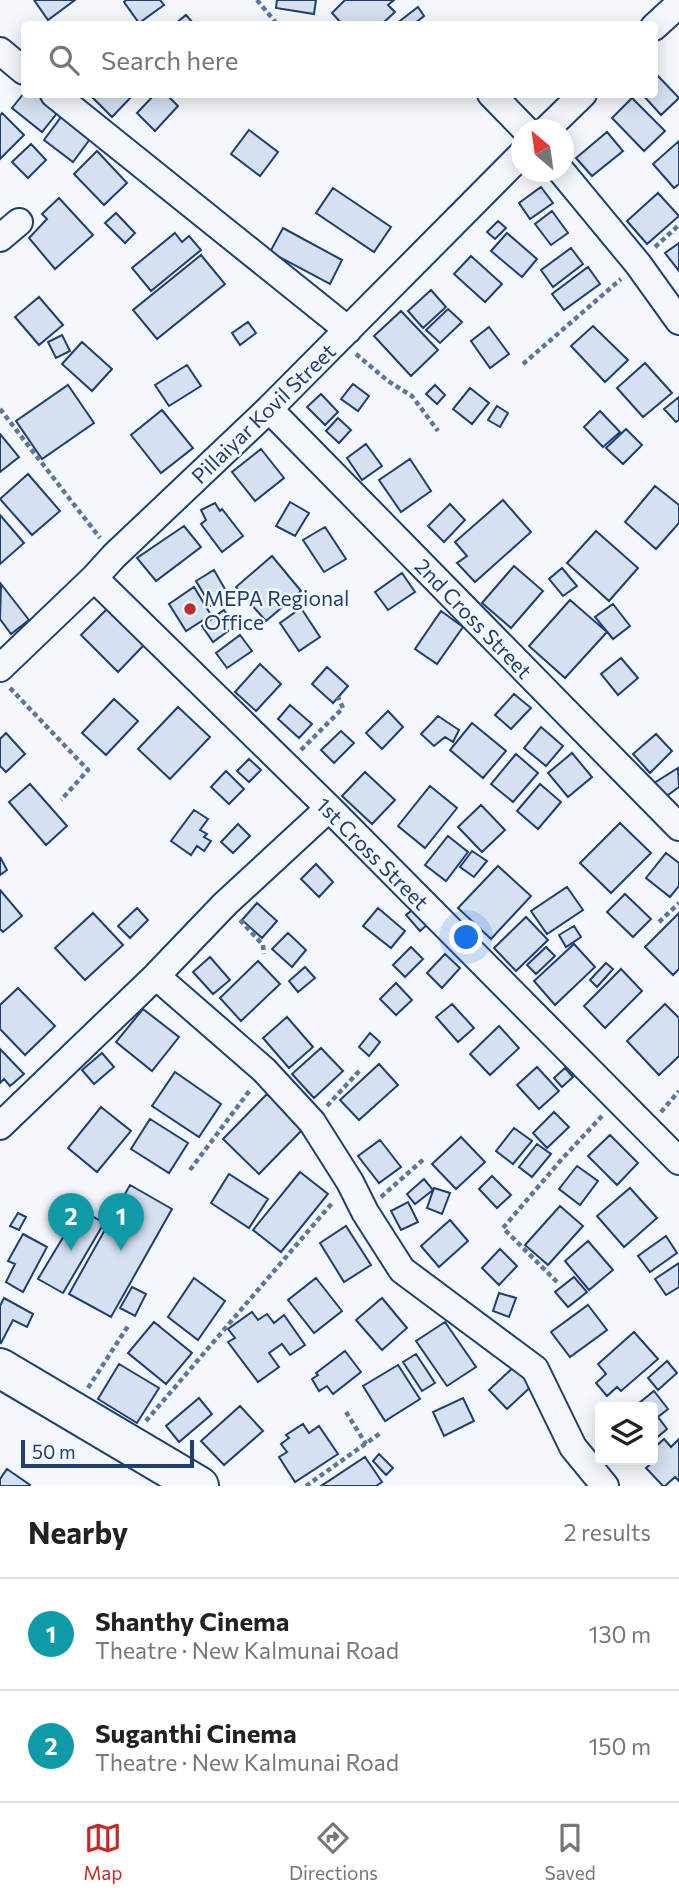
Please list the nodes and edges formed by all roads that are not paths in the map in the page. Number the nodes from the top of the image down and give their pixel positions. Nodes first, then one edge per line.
1 (679, 4) edge
2 (658, 23) edge
3 (0, 51) edge
4 (21, 68) edge
5 (59, 98) edge
6 (495, 98) edge
7 (579, 98) edge
8 (515, 119) edge
9 (558, 119) edge
10 (511, 165) edge
11 (570, 182) edge
12 (679, 321) edge
13 (343, 335) junction
14 (269, 409) junction
15 (94, 578) junction
16 (4, 677) edge
17 (329, 808) junction
18 (679, 827) edge
19 (156, 976) junction
20 (0, 1126) edge
21 (679, 1161) edge
22 (0, 1368) edge
23 (0, 1396) edge
24 (154, 1486) edge
25 (199, 1486) edge
26 (605, 1486) edge

1 - 2 street
3 - 4 street
5 - 13 street
6 - 8 street
7 - 9 street
10 - 13 street, Pillaiyar Kovil Street
11 - 12 street
13 - 14 street, Pillaiyar Kovil Street
14 - 15 street, Pillaiyar Kovil Street
14 - 18 street, 2nd Cross Street
15 - 16 street, Pillaiyar Kovil Street
15 - 17 street, 1st Cross Street
17 - 19 street
17 - 21 street, 1st Cross Street
19 - 20 street
19 - 26 street
22 - 25 highway
23 - 24 highway

